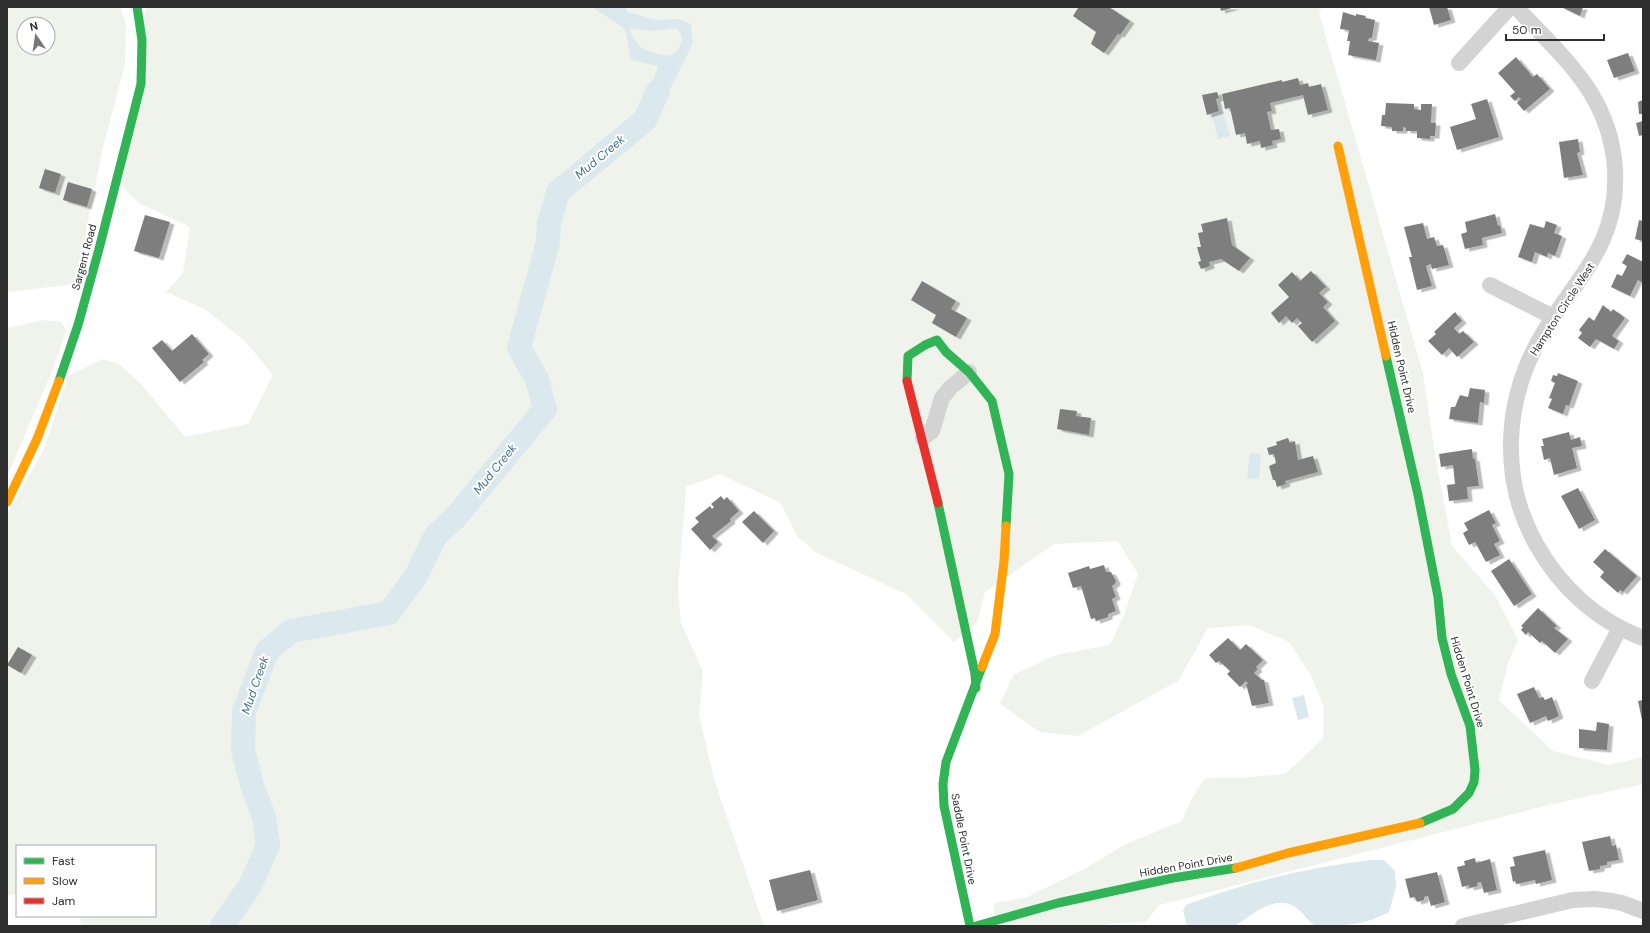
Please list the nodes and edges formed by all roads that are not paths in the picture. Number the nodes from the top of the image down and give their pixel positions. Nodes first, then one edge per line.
1 (137, 7) edge
2 (1510, 7) edge
3 (1516, 7) edge
4 (1459, 63) dead end
5 (1338, 146) dead end
6 (1490, 285) dead end
7 (1553, 317) junction
8 (969, 372) junction
9 (923, 438) junction
10 (7, 502) edge
11 (1620, 628) junction
12 (1643, 638) edge
13 (1592, 681) dead end
14 (976, 688) junction
15 (1643, 911) edge
16 (970, 926) edge
17 (976, 926) edge
18 (1463, 926) edge

1 - 10 street, Sargent Road
2 - 4 street
3 - 7 street, Hampton Circle West
5 - 17 street, Hidden Point Drive
6 - 7 street
7 - 11 street, Hampton Circle West
8 - 9 street
8 - 9 street, Saddle Point Drive
8 - 14 street, Saddle Point Drive
9 - 14 street
11 - 12 street, Hampton Circle West
11 - 13 street
14 - 16 street, Saddle Point Drive
15 - 18 street

